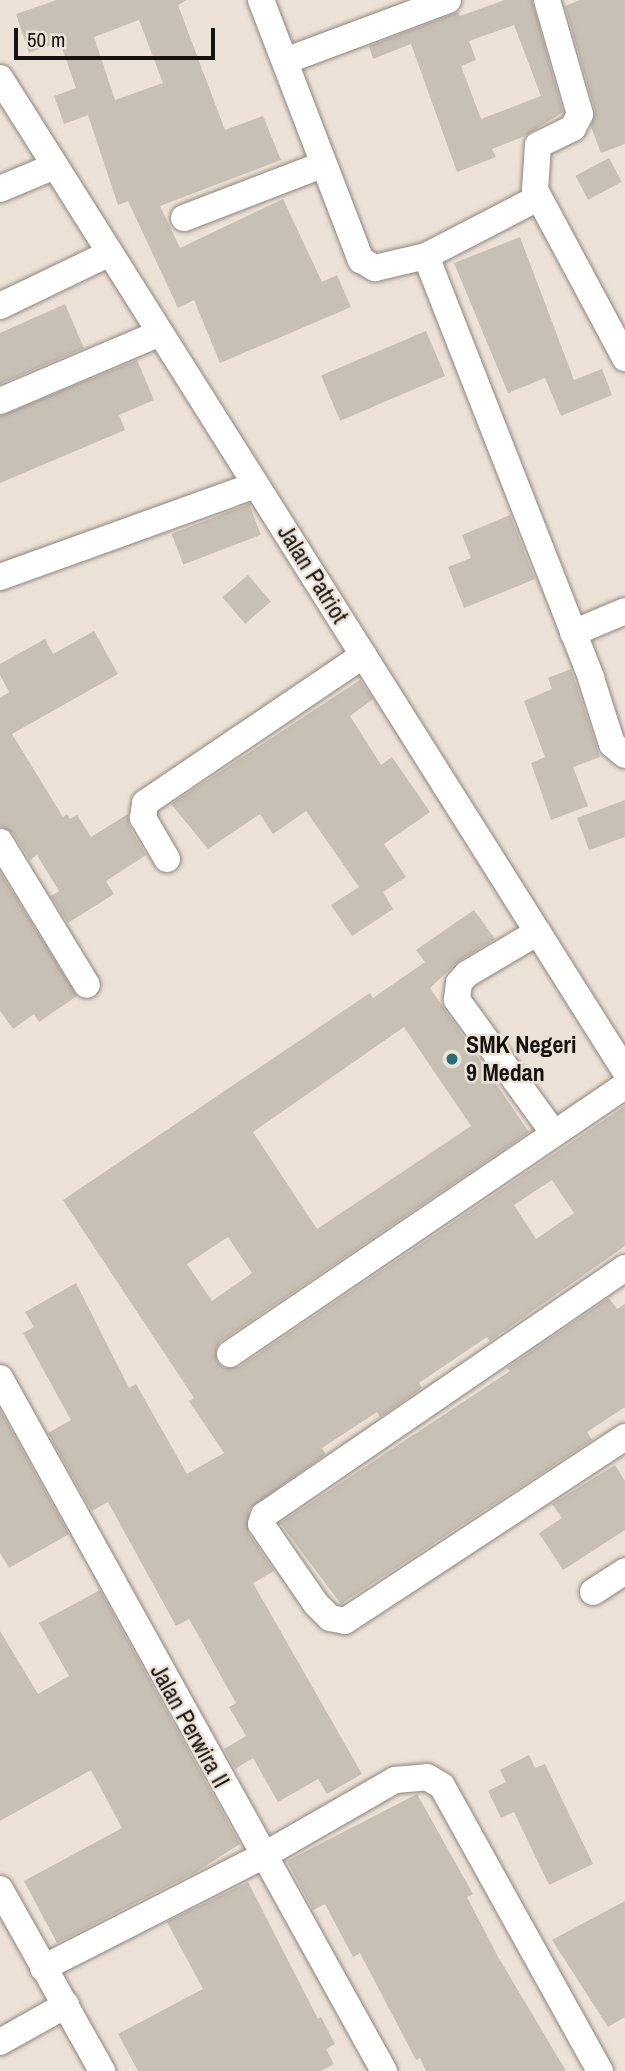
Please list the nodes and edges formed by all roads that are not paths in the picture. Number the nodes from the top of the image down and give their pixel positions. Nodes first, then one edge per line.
1 (261, 0) edge
2 (448, 0) edge
3 (547, 0) edge
4 (285, 61) junction
5 (0, 78) edge
6 (322, 165) junction
7 (55, 166) junction
8 (0, 189) edge
9 (538, 198) junction
10 (184, 219) dead end
11 (110, 253) junction
12 (426, 256) junction
13 (0, 306) edge
14 (160, 333) junction
15 (625, 358) edge
16 (0, 401) edge
17 (256, 485) junction
18 (0, 577) edge
19 (625, 611) edge
20 (573, 633) junction
21 (363, 655) junction
22 (625, 755) edge
23 (0, 842) edge
24 (167, 859) dead end
25 (538, 932) junction
26 (87, 985) dead end
27 (625, 1071) edge
28 (625, 1086) edge
29 (553, 1132) junction
30 (625, 1268) edge
31 (230, 1354) dead end
32 (0, 1378) edge
33 (625, 1437) edge
34 (625, 1571) edge
35 (593, 1592) dead end
36 (261, 1857) junction
37 (0, 1889) edge
38 (43, 1968) junction
39 (66, 2005) junction
40 (0, 2042) edge
41 (102, 2071) edge
42 (384, 2071) edge
43 (600, 2071) edge

1 - 4 street
2 - 4 street
3 - 9 street
4 - 6 street
5 - 7 street, Jalan Patriot
6 - 10 street
6 - 12 street
7 - 8 street
7 - 11 street, Jalan Patriot
9 - 12 street
9 - 15 street
11 - 13 street
11 - 14 street, Jalan Patriot
12 - 20 street
14 - 16 street
14 - 17 street, Jalan Patriot
17 - 18 street
17 - 21 street, Jalan Patriot
19 - 20 street
20 - 22 street
21 - 24 street
21 - 25 street, Jalan Patriot
23 - 26 street
25 - 27 street, Jalan Patriot
25 - 29 street
28 - 29 street
29 - 31 street
30 - 33 street
32 - 36 street, Jalan Perwira II
34 - 35 street
36 - 38 street
36 - 42 street, Jalan Perwira II
36 - 43 street
37 - 38 street
38 - 39 street
39 - 40 street
39 - 41 street

